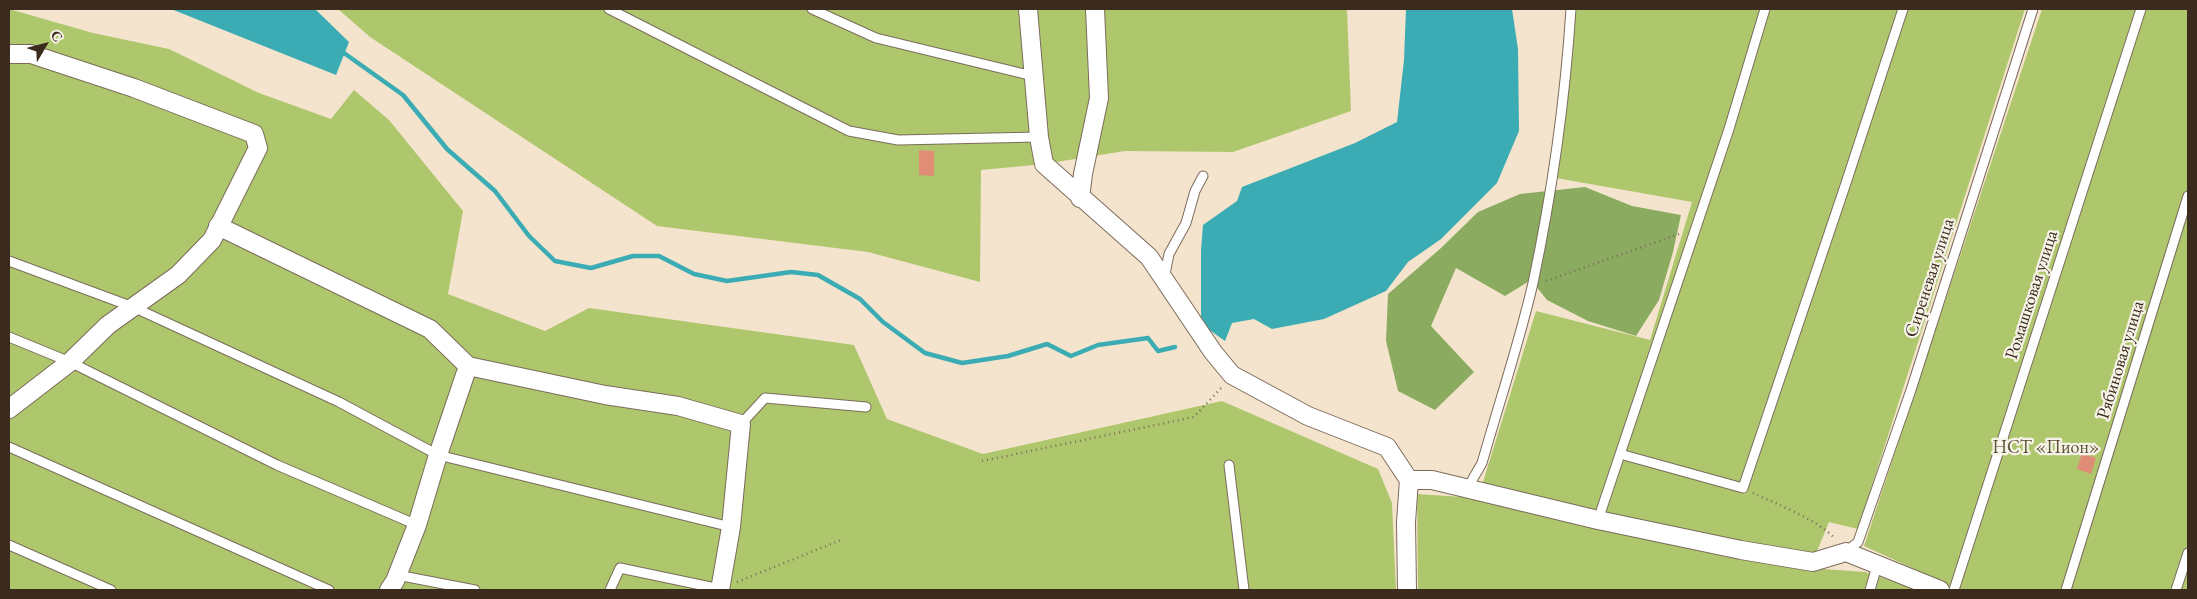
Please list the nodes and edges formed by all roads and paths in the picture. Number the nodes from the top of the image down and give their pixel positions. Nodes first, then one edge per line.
1 (609, 9) edge
2 (812, 9) edge
3 (1028, 9) edge
4 (1095, 9) edge
5 (1571, 9) edge
6 (1765, 9) edge
7 (1903, 9) edge
8 (2033, 9) edge
9 (2141, 9) edge
10 (9, 54) edge
11 (1033, 76) junction
12 (1039, 137) junction
13 (1203, 176) dead end
14 (2188, 196) edge
15 (1080, 198) junction
16 (218, 226) junction
17 (1696, 228) junction
18 (9, 261) edge
19 (1164, 279) junction
20 (1532, 286) junction
21 (133, 307) junction
22 (9, 338) edge
23 (70, 362) junction
24 (468, 366) junction
25 (1232, 375) junction
26 (866, 407) dead end
27 (9, 409) edge
28 (741, 424) junction
29 (9, 447) edge
30 (1620, 454) junction
31 (438, 455) junction
32 (982, 461) dead end
33 (1229, 465) dead end
34 (1409, 480) junction
35 (1743, 488) junction
36 (1467, 489) junction
37 (1598, 520) junction
38 (417, 525) junction
39 (730, 527) junction
40 (841, 540) dead end
41 (9, 545) edge
42 (1846, 552) junction
43 (2188, 553) edge
44 (1877, 566) junction
45 (398, 575) junction
46 (110, 590) edge
47 (329, 590) edge
48 (389, 590) edge
49 (475, 590) edge
50 (610, 590) edge
51 (720, 590) edge
52 (1244, 590) edge
53 (1407, 590) edge
54 (1870, 590) edge
55 (1940, 590) edge
56 (1954, 590) edge
57 (2066, 590) edge
58 (2176, 590) edge

1 - 12 lane
2 - 11 lane
3 - 11 street
4 - 15 street
5 - 20 lane
6 - 17 lane
7 - 35 lane
8 - 42 lane, Сиреневая улица
9 - 56 lane, Ромашковая улица
10 - 16 street
11 - 12 street
12 - 15 street
13 - 19 lane
14 - 57 lane, Рябиновая улица
15 - 19 street
16 - 21 street
16 - 24 street
17 - 20 path
17 - 30 lane
18 - 21 lane
19 - 25 street
20 - 36 lane
21 - 23 street
21 - 31 lane
22 - 23 lane
23 - 27 street
23 - 38 lane
24 - 28 street
24 - 31 street
25 - 32 path
25 - 34 street
26 - 28 lane
28 - 39 street
29 - 47 lane
30 - 35 lane
30 - 37 lane
31 - 38 street
31 - 39 lane
33 - 52 lane
34 - 36 street
34 - 53 street
35 - 42 path
36 - 37 street
37 - 42 street
38 - 45 street
39 - 51 street
40 - 51 path
41 - 46 lane
42 - 44 street
43 - 58 lane
44 - 54 lane
44 - 55 street
45 - 48 street
45 - 49 lane
50 - 51 lane

